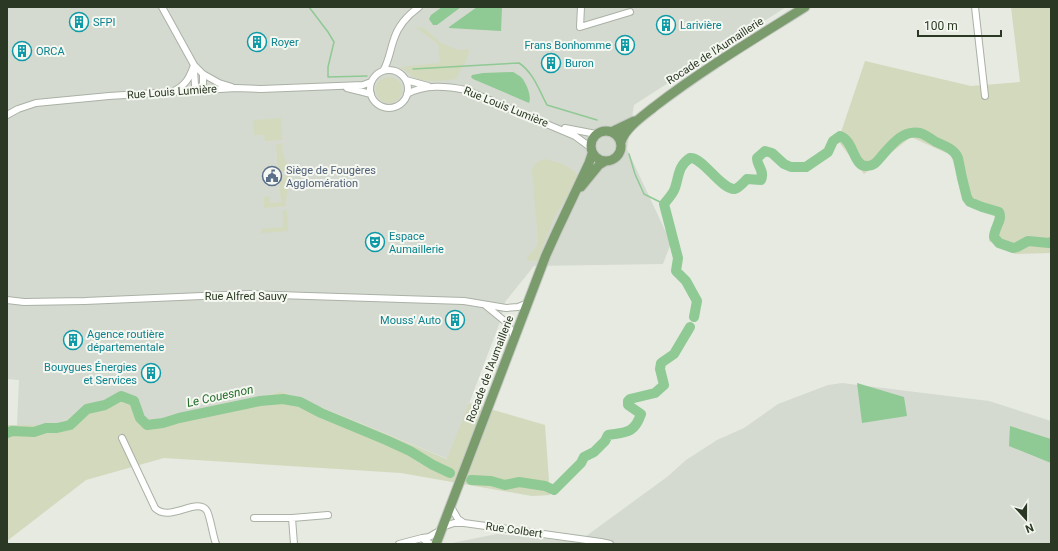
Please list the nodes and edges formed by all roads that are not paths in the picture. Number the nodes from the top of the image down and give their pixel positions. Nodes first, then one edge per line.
1 (162, 7) edge
2 (418, 7) edge
3 (581, 7) edge
4 (805, 7) edge
5 (975, 7) edge
6 (630, 12) dead end
7 (390, 53) junction
8 (194, 65) junction
9 (383, 71) junction
10 (396, 72) junction
11 (204, 74) junction
12 (406, 80) junction
13 (371, 82) junction
14 (340, 86) junction
15 (434, 87) junction
16 (236, 88) junction
17 (198, 90) junction
18 (172, 92) junction
19 (371, 94) junction
20 (407, 94) junction
21 (985, 96) dead end
22 (7, 115) edge
23 (641, 118) junction
24 (555, 127) junction
25 (611, 132) junction
26 (596, 134) junction
27 (620, 142) junction
28 (591, 150) junction
29 (604, 162) junction
30 (570, 203) junction
31 (7, 300) edge
32 (528, 303) junction
33 (485, 305) junction
34 (515, 338) junction
35 (122, 438) dead end
36 (451, 506) junction
37 (328, 515) dead end
38 (254, 518) dead end
39 (292, 518) junction
40 (464, 523) junction
41 (442, 529) junction
42 (422, 538) junction
43 (216, 544) edge
44 (294, 544) edge
45 (399, 544) edge
46 (430, 544) edge
47 (436, 544) edge
48 (610, 544) edge

1 - 8 street
2 - 7 street
3 - 6 street
4 - 23 main road, Rocade de l'Aumaillerie
5 - 21 street
7 - 9 street
7 - 10 street
8 - 11 street
8 - 17 street
8 - 18 street
9 - 10 street
9 - 13 street
10 - 12 street
11 - 16 street
11 - 17 street
12 - 15 street, Rue Louis Lumière
12 - 20 street
13 - 14 street, Rue Louis Lumière
13 - 19 street
14 - 16 street, Rue Louis Lumière
14 - 19 street, Rue Louis Lumière
15 - 20 street, Rue Louis Lumière
15 - 24 street, Rue Louis Lumière
16 - 17 street, Rue Louis Lumière
17 - 18 street, Rue Louis Lumière
18 - 22 street, Rue Louis Lumière
19 - 20 street
23 - 25 main road, Rocade de l'Aumaillerie
23 - 27 main road, Rocade de l'Aumaillerie
24 - 26 street, Rue Louis Lumière
24 - 28 street, Rue Louis Lumière
25 - 26 main road
25 - 27 main road
26 - 28 main road
27 - 29 main road
28 - 29 main road
28 - 30 main road, Rocade de l'Aumaillerie
29 - 30 main road, Rocade de l'Aumaillerie
30 - 32 main road, Rocade de l'Aumaillerie
31 - 33 street, Rue Alfred Sauvy
32 - 33 street, Rue Alfred Sauvy
32 - 34 main road, Rocade de l'Aumaillerie
33 - 34 street, Rue Alfred Sauvy
34 - 36 main road, Rocade de l'Aumaillerie
35 - 43 street
36 - 40 street
36 - 41 main road, Rocade de l'Aumaillerie
37 - 39 street
38 - 39 street
39 - 44 street
40 - 41 street, Rue Colbert
40 - 48 street, Rue Colbert
41 - 42 street, Rue Colbert
41 - 47 main road, Rocade de l'Aumaillerie
42 - 45 street, Rue Colbert
42 - 46 street

